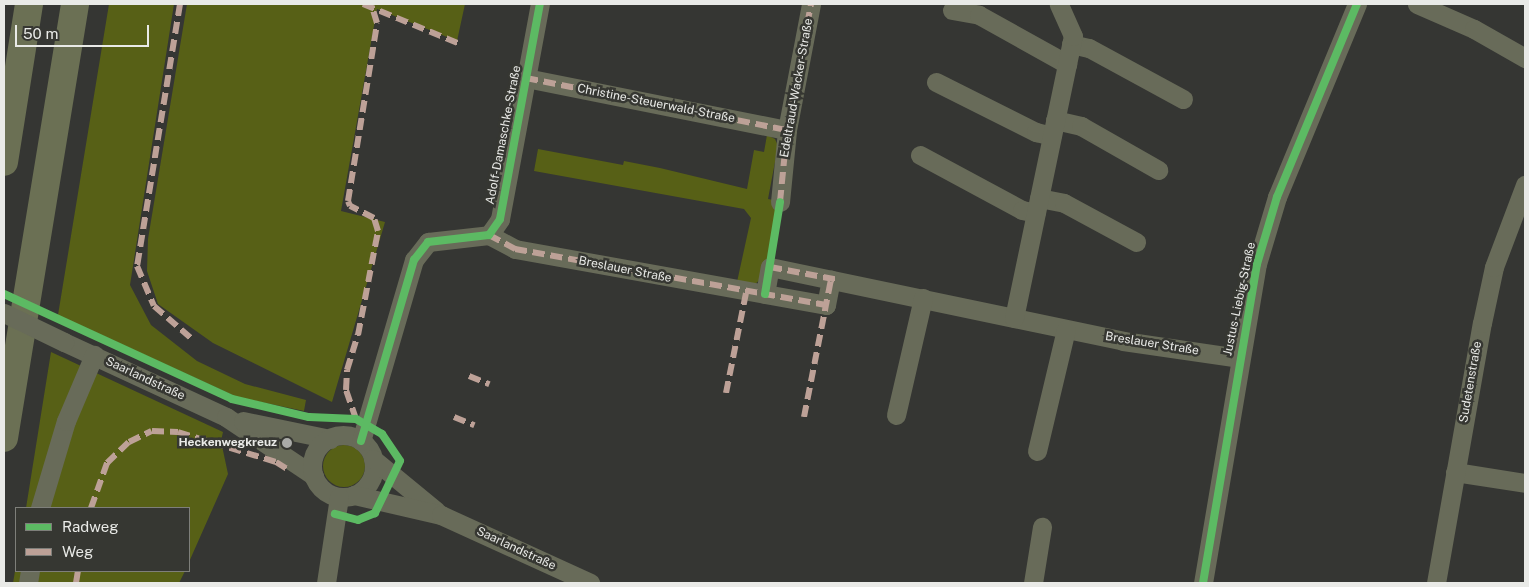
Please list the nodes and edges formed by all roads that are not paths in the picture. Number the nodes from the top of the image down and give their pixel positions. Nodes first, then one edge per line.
1 (30, 4) edge
2 (75, 4) edge
3 (540, 4) edge
4 (811, 4) edge
5 (1059, 4) edge
6 (1358, 4) edge
7 (1417, 4) edge
8 (952, 10) dead end
9 (1072, 40) junction
10 (1525, 58) edge
11 (1067, 64) junction
12 (526, 78) junction
13 (936, 82) dead end
14 (1183, 99) dead end
15 (1054, 128) junction
16 (787, 130) junction
17 (920, 155) dead end
18 (4, 162) edge
19 (1158, 170) dead end
20 (1525, 185) edge
21 (780, 202) dead end
22 (1038, 206) junction
23 (489, 235) junction
24 (1136, 242) dead end
25 (831, 279) junction
26 (765, 294) junction
27 (922, 298) junction
28 (4, 313) edge
29 (1014, 318) junction
30 (1066, 329) junction
31 (94, 355) junction
32 (1239, 358) junction
33 (896, 415) dead end
34 (226, 417) junction
35 (4, 438) edge
36 (330, 439) junction
37 (361, 441) junction
38 (1037, 451) dead end
39 (373, 459) junction
40 (1456, 472) junction
41 (314, 476) junction
42 (1525, 483) edge
43 (347, 496) junction
44 (40, 507) edge
45 (441, 515) junction
46 (1042, 527) dead end
47 (326, 583) edge
48 (590, 583) edge
49 (1033, 583) edge
50 (1203, 583) edge
51 (1436, 583) edge

1 - 18 highway
2 - 35 highway
3 - 12 street, Adolf-Damaschke-Straße
4 - 16 street, Edeltraud-Wacker-Straße
5 - 9 street
6 - 32 street, Justus-Liebig-Straße
7 - 10 street
8 - 11 street
9 - 11 street
9 - 14 street
11 - 15 street
12 - 16 street, Christine-Steuerwald-Straße
12 - 23 street, Adolf-Damaschke-Straße
13 - 15 street
15 - 19 street
15 - 22 street
16 - 21 street, Edeltraud-Wacker-Straße
17 - 22 street
20 - 40 street, Sudetenstraße
22 - 24 street
22 - 29 street
23 - 26 street, Breslauer Straße
23 - 37 street
25 - 26 street, Breslauer Straße
25 - 26 street, Breslauer Straße
25 - 27 street, Breslauer Straße
27 - 29 street, Breslauer Straße
27 - 33 street
28 - 31 street, Saarlandstraße, bridge
29 - 30 street, Breslauer Straße
30 - 32 street, Breslauer Straße
30 - 38 street
31 - 34 street, Saarlandstraße
31 - 44 street
32 - 50 street, Justus-Liebig-Straße
34 - 36 street, Saarlandstraße
34 - 41 street, Saarlandstraße
36 - 37 street
36 - 41 street
37 - 39 street
39 - 43 street
39 - 45 street, Saarlandstraße
40 - 42 street
40 - 51 street, Sudetenstraße
41 - 43 street
43 - 45 street, Saarlandstraße
43 - 47 street
45 - 48 street, Saarlandstraße
46 - 49 street

